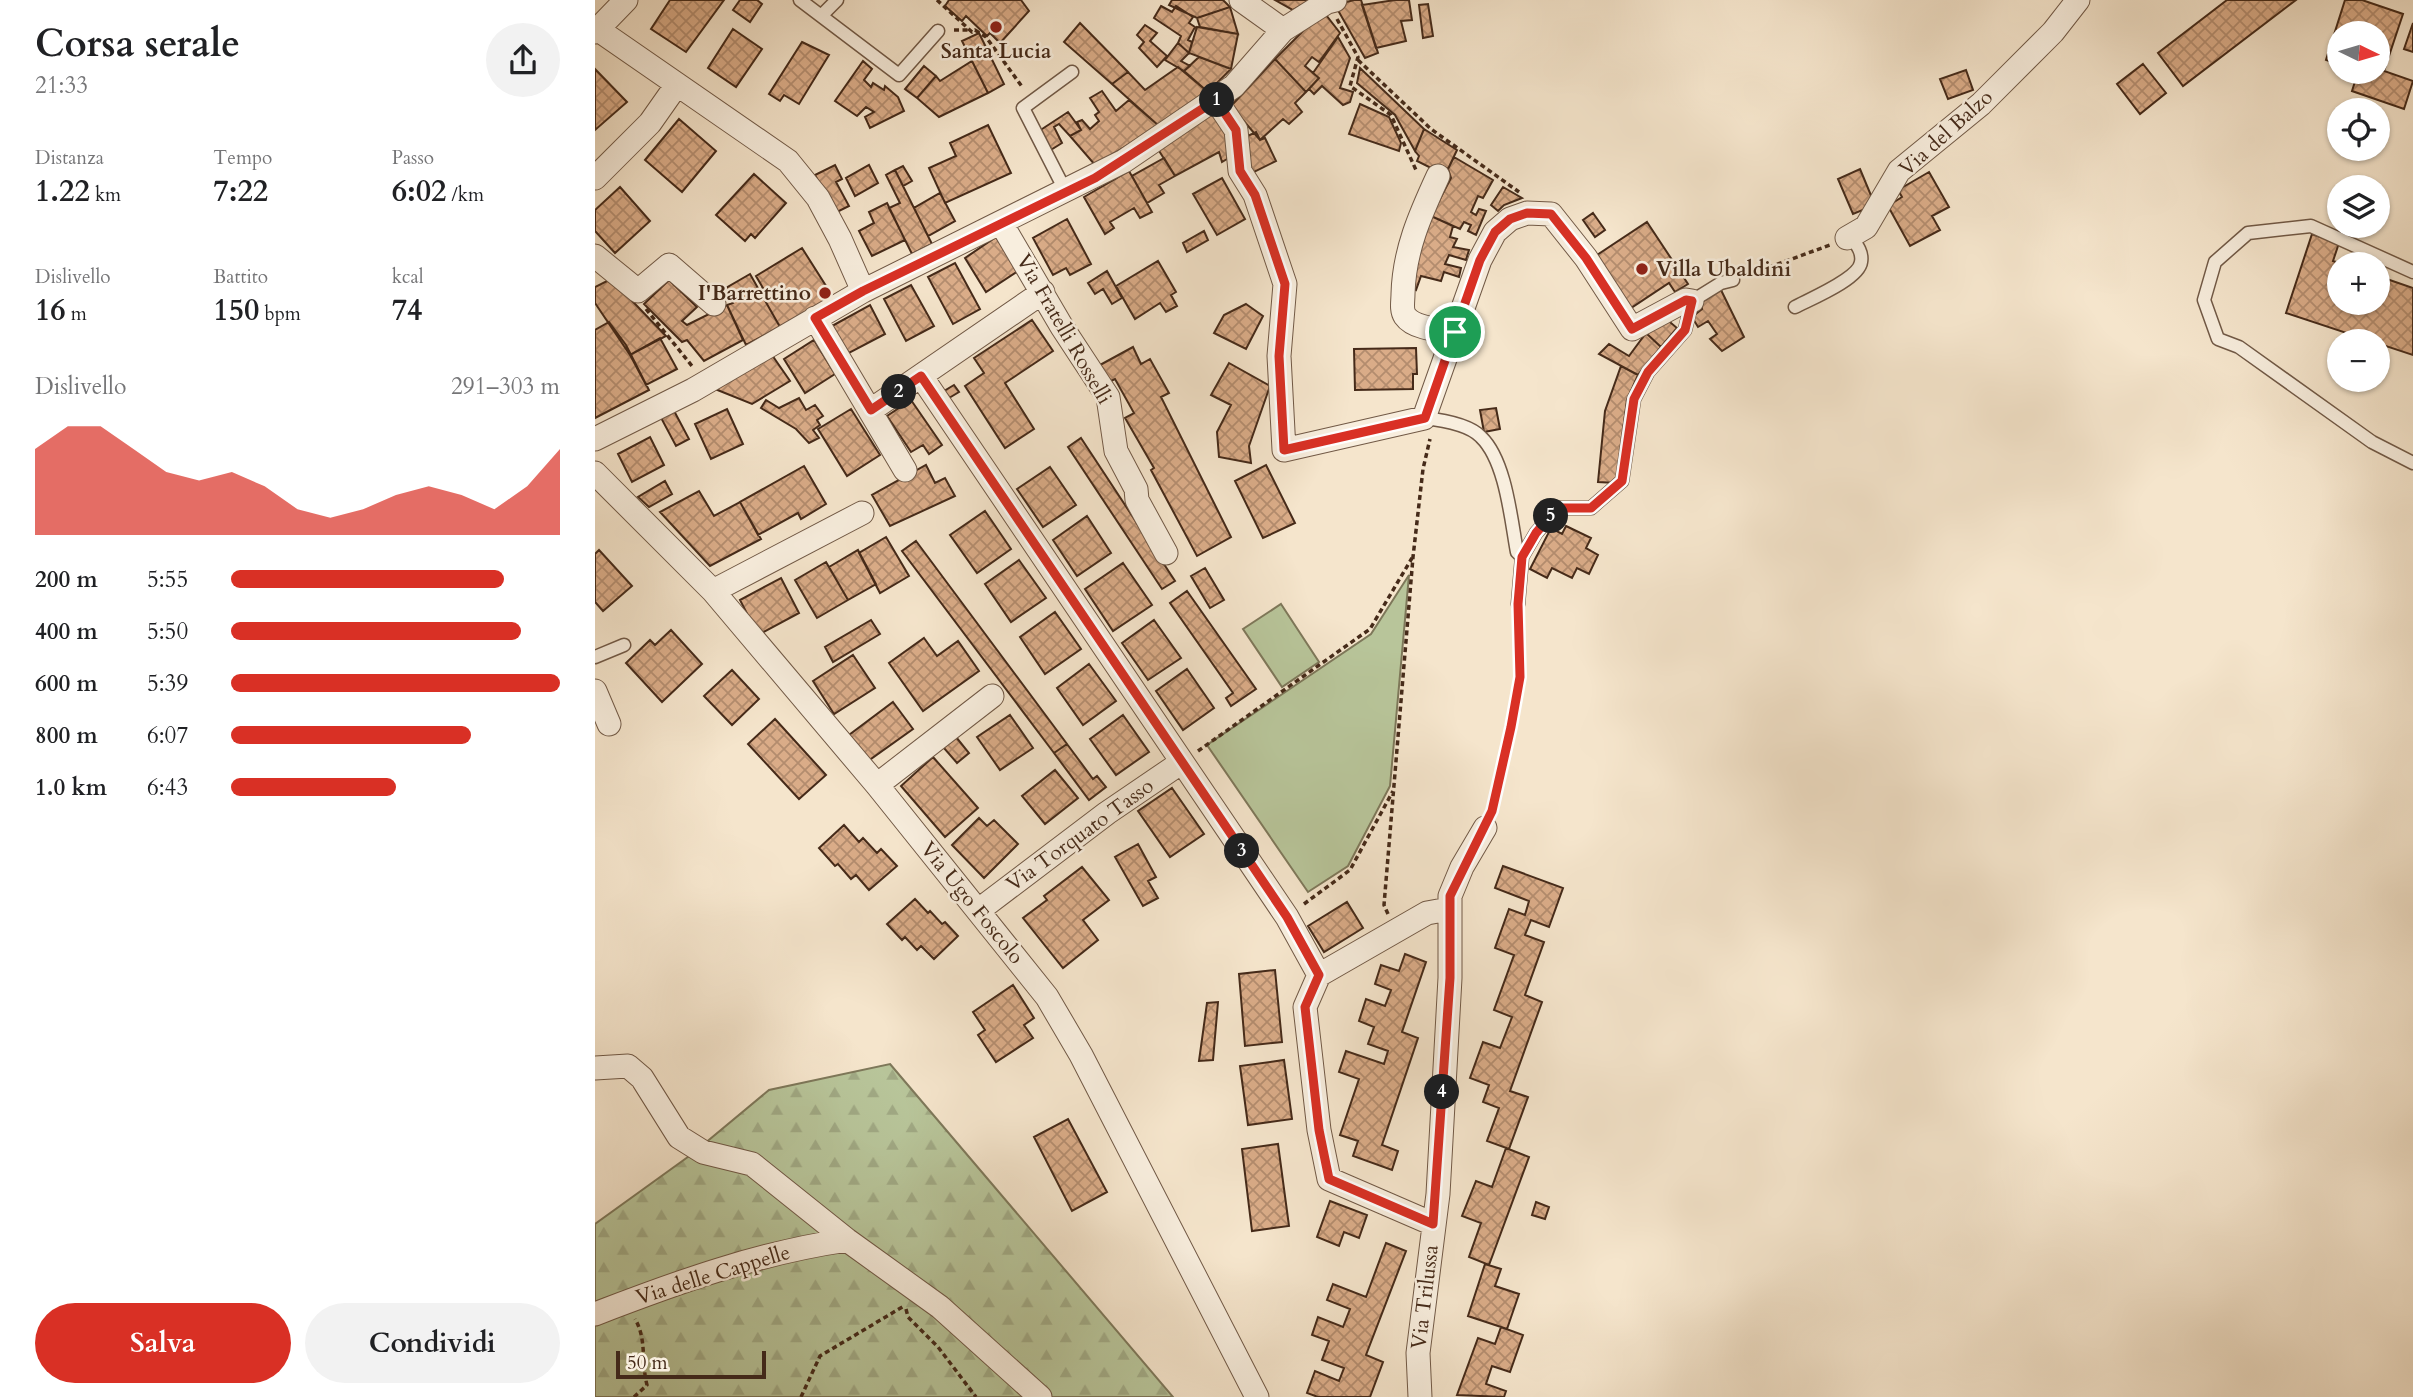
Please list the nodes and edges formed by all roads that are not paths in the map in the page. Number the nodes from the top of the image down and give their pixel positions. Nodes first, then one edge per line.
1 (626, 0) edge
2 (800, 0) edge
3 (837, 0) edge
4 (1241, 0) edge
5 (2078, 0) edge
6 (1331, 1) edge
7 (821, 16) junction
8 (596, 30) edge
9 (1283, 30) junction
10 (938, 31) dead end
11 (1072, 72) dead end
12 (677, 86) junction
13 (1216, 100) junction
14 (1438, 176) dead end
15 (595, 178) edge
16 (1066, 192) junction
17 (1001, 223) junction
18 (1849, 238) joint
19 (595, 256) edge
20 (2413, 272) edge
21 (1733, 280) road end
22 (863, 291) junction
23 (1043, 292) junction
24 (1692, 301) junction
25 (714, 304) dead end
26 (1795, 307) dead end
27 (815, 318) junction
28 (1455, 332) junction
29 (921, 376) junction
30 (871, 410) junction
31 (1429, 419) junction
32 (595, 439) edge
33 (2413, 463) edge
34 (905, 470) dead end
35 (595, 473) edge
36 (862, 513) dead end
37 (1166, 553) dead end
38 (1522, 557) junction
39 (713, 591) junction
40 (1518, 604) road end
41 (624, 645) dead end
42 (595, 657) edge
43 (595, 691) edge
44 (992, 696) dead end
45 (609, 724) dead end
46 (1182, 762) junction
47 (877, 785) junction
48 (1485, 828) road end
49 (1450, 909) junction
50 (979, 910) junction
51 (1319, 975) junction
52 (595, 1068) edge
53 (1433, 1224) junction
54 (846, 1240) junction
55 (595, 1314) edge
56 (1039, 1397) edge
57 (1257, 1397) edge
58 (1420, 1397) edge

1 - 8 street
2 - 7 lane
3 - 7 lane
4 - 9 street
5 - 18 street, Via del Balzo
6 - 9 street
7 - 10 lane
8 - 12 street
9 - 13 street
11 - 16 lane
12 - 15 street
12 - 22 street
13 - 16 street
13 - 31 street
14 - 28 street
16 - 17 street
17 - 22 street
17 - 23 street, Via Fratelli Rosselli
18 - 26 lane
19 - 25 street
20 - 33 lane
21 - 24 lane
22 - 27 street
23 - 29 street
23 - 37 street, Via Fratelli Rosselli
24 - 28 street
24 - 38 lane
27 - 30 street
27 - 32 street
28 - 31 street
29 - 30 street
29 - 46 street
30 - 34 street
31 - 38 lane
35 - 39 street, Via Ugo Foscolo
36 - 39 street
38 - 40 lane
39 - 47 street, Via Ugo Foscolo
41 - 42 lane
43 - 45 street
44 - 47 street
46 - 50 street, Via Torquato Tasso
46 - 51 street
47 - 50 street, Via Ugo Foscolo
48 - 49 street, Via Trilussa
49 - 51 street
49 - 53 street, Via Trilussa
50 - 57 street, Via Ugo Foscolo
51 - 53 street
52 - 54 street
53 - 58 street, Via Trilussa
54 - 55 street, Via delle Cappelle
54 - 56 street

